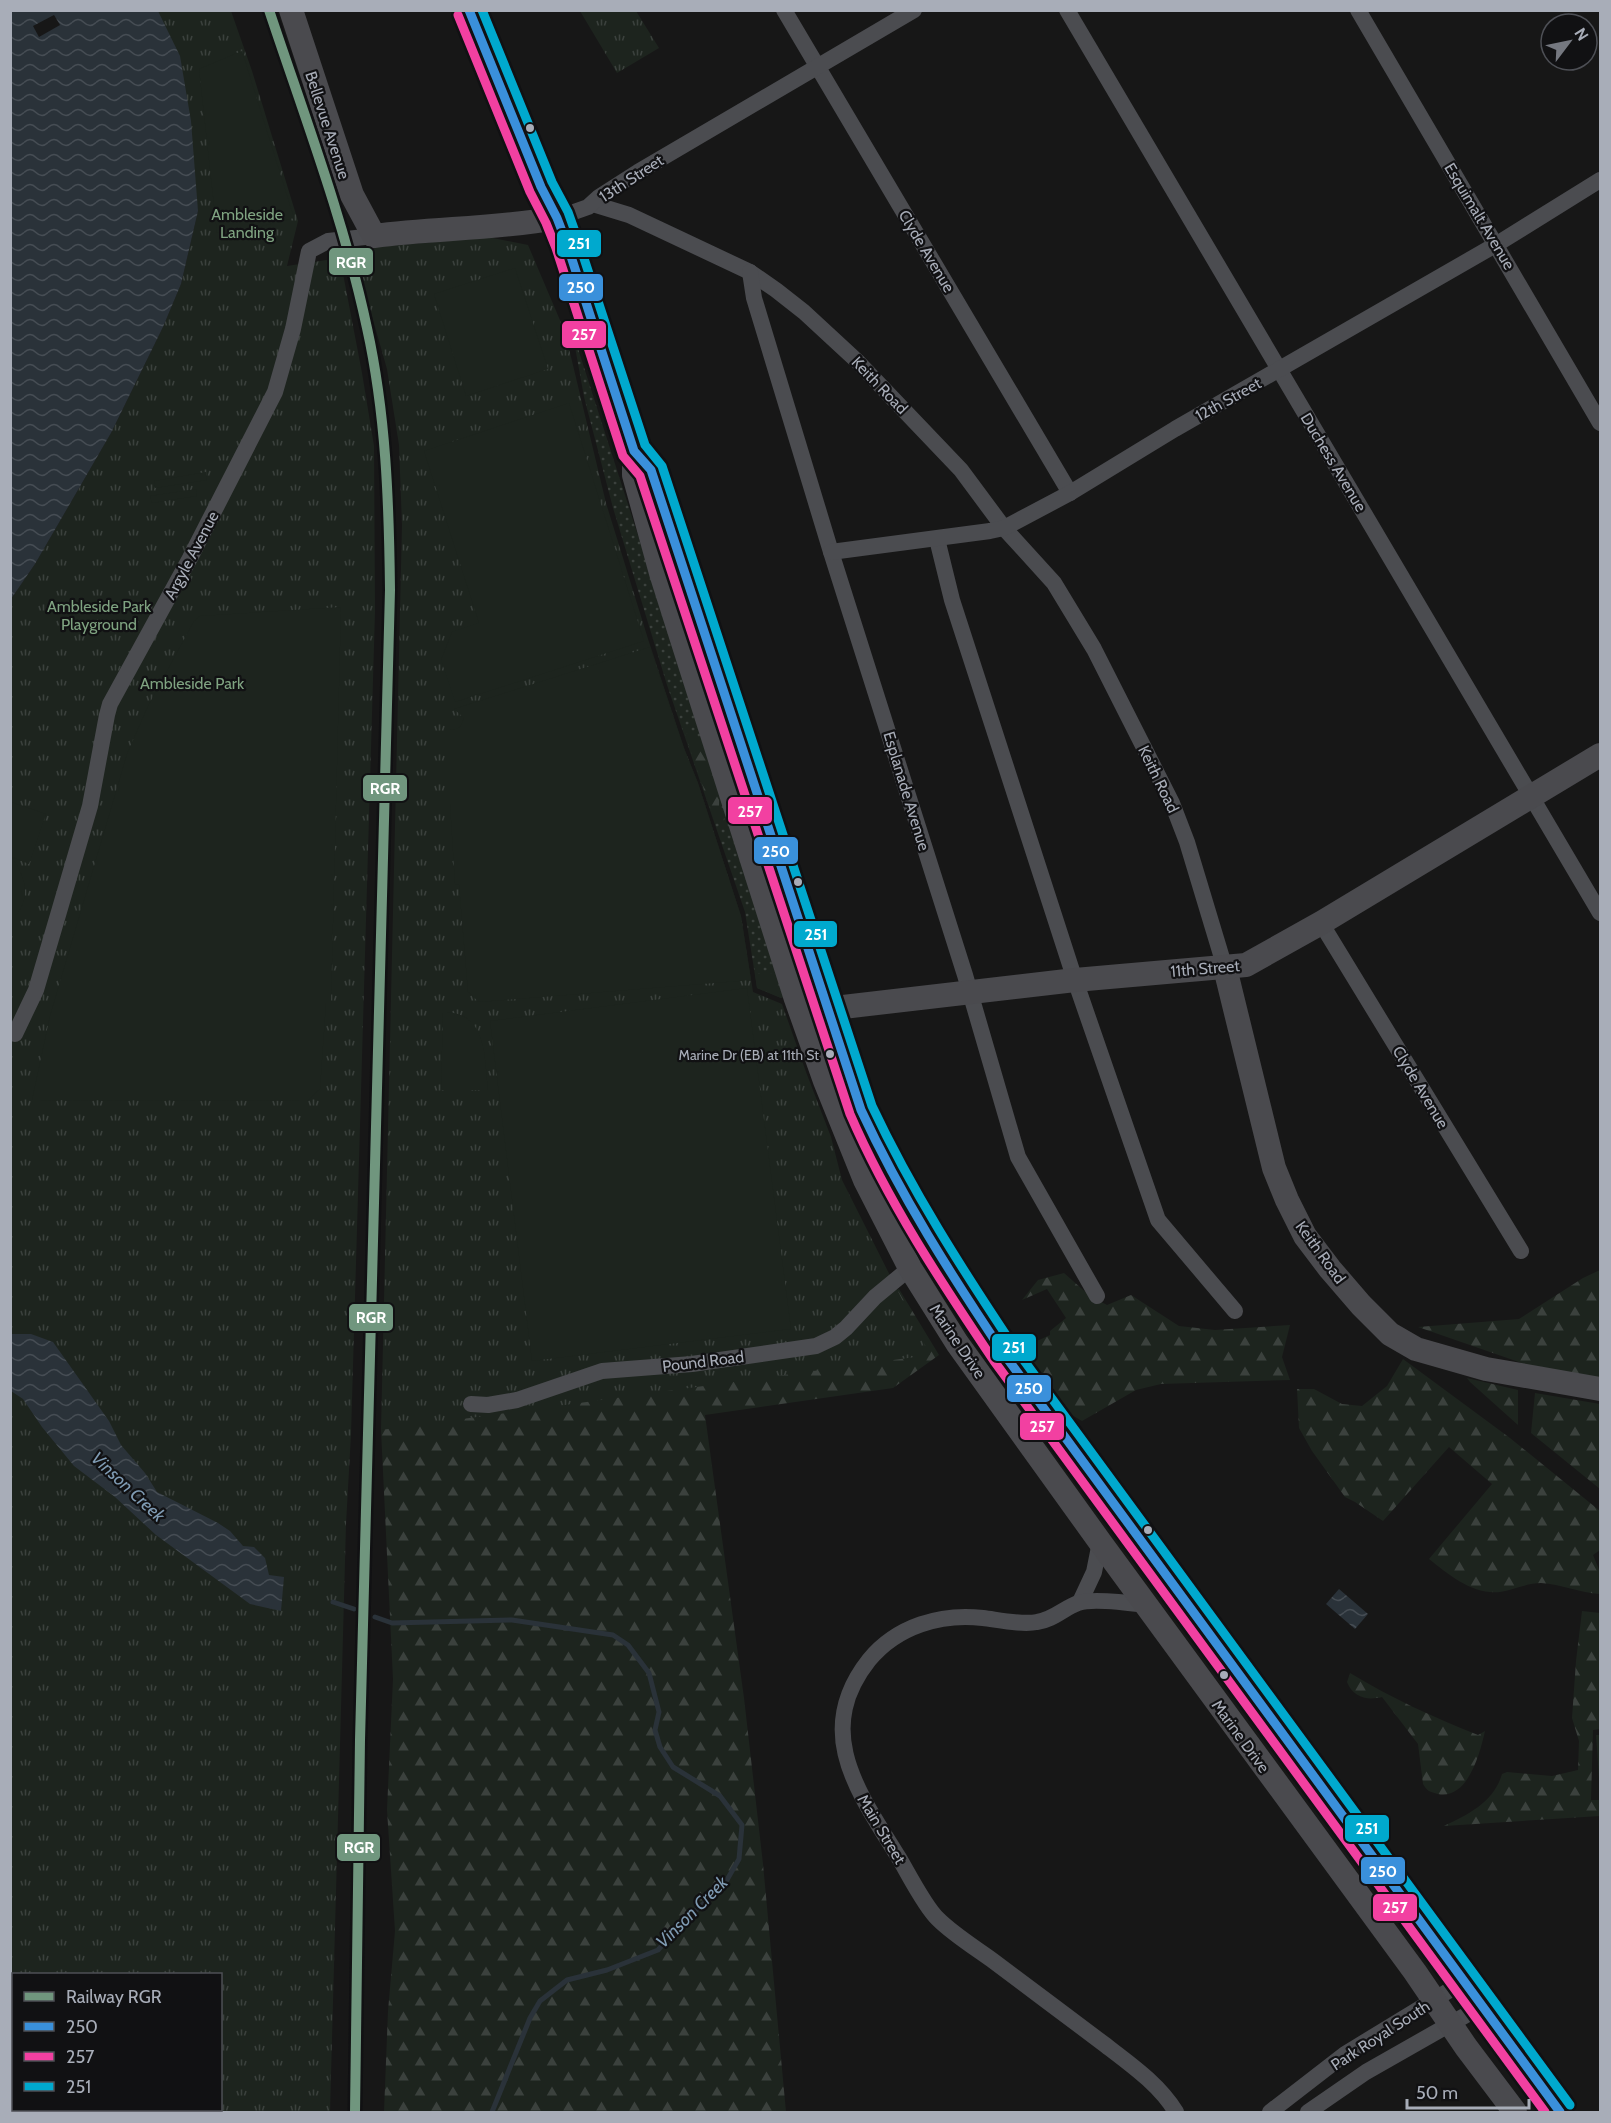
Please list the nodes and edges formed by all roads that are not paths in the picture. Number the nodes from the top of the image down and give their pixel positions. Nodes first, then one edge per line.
1 (291, 10) edge
2 (469, 10) edge
3 (784, 10) edge
4 (914, 10) edge
5 (1067, 10) edge
6 (1358, 10) edge
7 (818, 67) junction
8 (1600, 180) edge
9 (593, 204) junction
10 (557, 218) junction
11 (374, 236) junction
12 (1497, 244) junction
13 (314, 247) joint
14 (750, 272) junction
15 (1280, 370) junction
16 (1600, 423) edge
17 (634, 451) junction
18 (1070, 492) junction
19 (1004, 528) junction
20 (937, 538) junction
21 (831, 552) junction
22 (1600, 755) edge
23 (1532, 796) junction
24 (1600, 913) edge
25 (1321, 923) junction
26 (1225, 968) junction
27 (1075, 980) junction
28 (970, 992) junction
29 (826, 1009) junction
30 (15, 1034) dead end
31 (1521, 1251) dead end
32 (910, 1268) junction
33 (947, 1270) junction
34 (1097, 1296) dead end
35 (1235, 1311) dead end
36 (1600, 1389) edge
37 (471, 1404) dead end
38 (1100, 1542) junction
39 (1080, 1602) junction
40 (1146, 1605) junction
41 (1463, 1982) junction
42 (1434, 1999) junction
43 (1482, 2006) junction
44 (1451, 2024) junction
45 (1176, 2112) edge
46 (1270, 2112) edge
47 (1308, 2112) edge
48 (1515, 2112) edge
49 (1560, 2112) edge

1 - 11 main road, Bellevue Avenue
2 - 10 main road, Marine Drive
3 - 7 street, Clyde Avenue
4 - 7 street, 13th Street
5 - 15 street, Duchess Avenue
6 - 12 street, Esquimalt Avenue
7 - 9 street, 13th Street
7 - 18 street, Clyde Avenue
8 - 12 street, 12th Street
9 - 10 street, 13th Street
9 - 14 street, Keith Road
10 - 11 main road, 13th Street
10 - 17 main road, Marine Drive
11 - 13 street, 13th Street
12 - 15 street, 12th Street
12 - 16 street, Esquimalt Avenue
13 - 30 street, Argyle Avenue
14 - 19 street, Keith Road
14 - 21 street, Esplanade Avenue
15 - 18 street, 12th Street
15 - 23 street, Duchess Avenue
17 - 29 main road, Marine Drive
17 - 32 main road, Marine Drive
18 - 19 street, 12th Street
19 - 20 street, 12th Street
19 - 26 street, Keith Road
20 - 21 street, 12th Street
20 - 27 street
21 - 28 street, Esplanade Avenue
22 - 23 main road, 11th Street
23 - 24 street, Duchess Avenue
23 - 25 main road, 11th Street
25 - 26 main road, 11th Street
25 - 31 street, Clyde Avenue
26 - 27 main road, 11th Street
26 - 36 main road, Keith Road
27 - 28 main road, 11th Street
27 - 35 street
28 - 29 main road, 11th Street
28 - 34 street, Esplanade Avenue
29 - 33 main road, Marine Drive
32 - 33 main road
32 - 37 street, Pound Road
32 - 38 main road, Marine Drive
33 - 41 main road, Marine Drive
38 - 39 street
38 - 40 main road, Marine Drive
39 - 40 street, Main Street
39 - 45 street, Main Street
40 - 42 main road, Marine Drive
41 - 42 street, Park Royal South
41 - 43 main road, Marine Drive
42 - 44 main road, Marine Drive
42 - 46 street, Park Royal South
43 - 44 street, Park Royal South
43 - 49 main road, Marine Drive
44 - 47 street, Park Royal South
44 - 48 main road, Marine Drive

